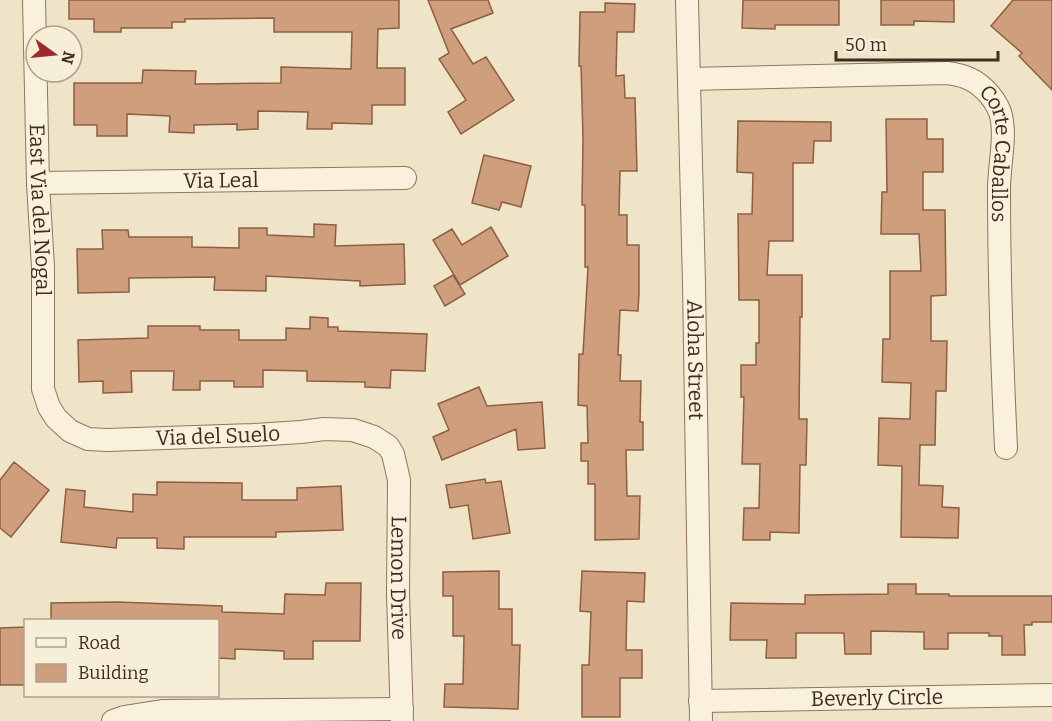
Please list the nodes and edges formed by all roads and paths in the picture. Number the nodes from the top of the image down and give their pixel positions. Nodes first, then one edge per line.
1 (34, 0) edge
2 (687, 0) edge
3 (689, 78) junction
4 (405, 178) dead end
5 (38, 183) junction
6 (56, 418) joint
7 (382, 442) joint
8 (1006, 448) dead end
9 (1052, 695) edge
10 (701, 711) edge
11 (402, 715) edge
12 (120, 720) edge

1 - 5 street, East Via del Nogal
2 - 3 street, Aloha Street
3 - 8 street, Corte Caballos
3 - 10 street, Aloha Street
4 - 5 street, Via Leal
5 - 6 street, East Via del Nogal
6 - 7 street, Via del Suelo
7 - 11 street, Lemon Drive
9 - 10 street, Beverly Circle
11 - 12 street

